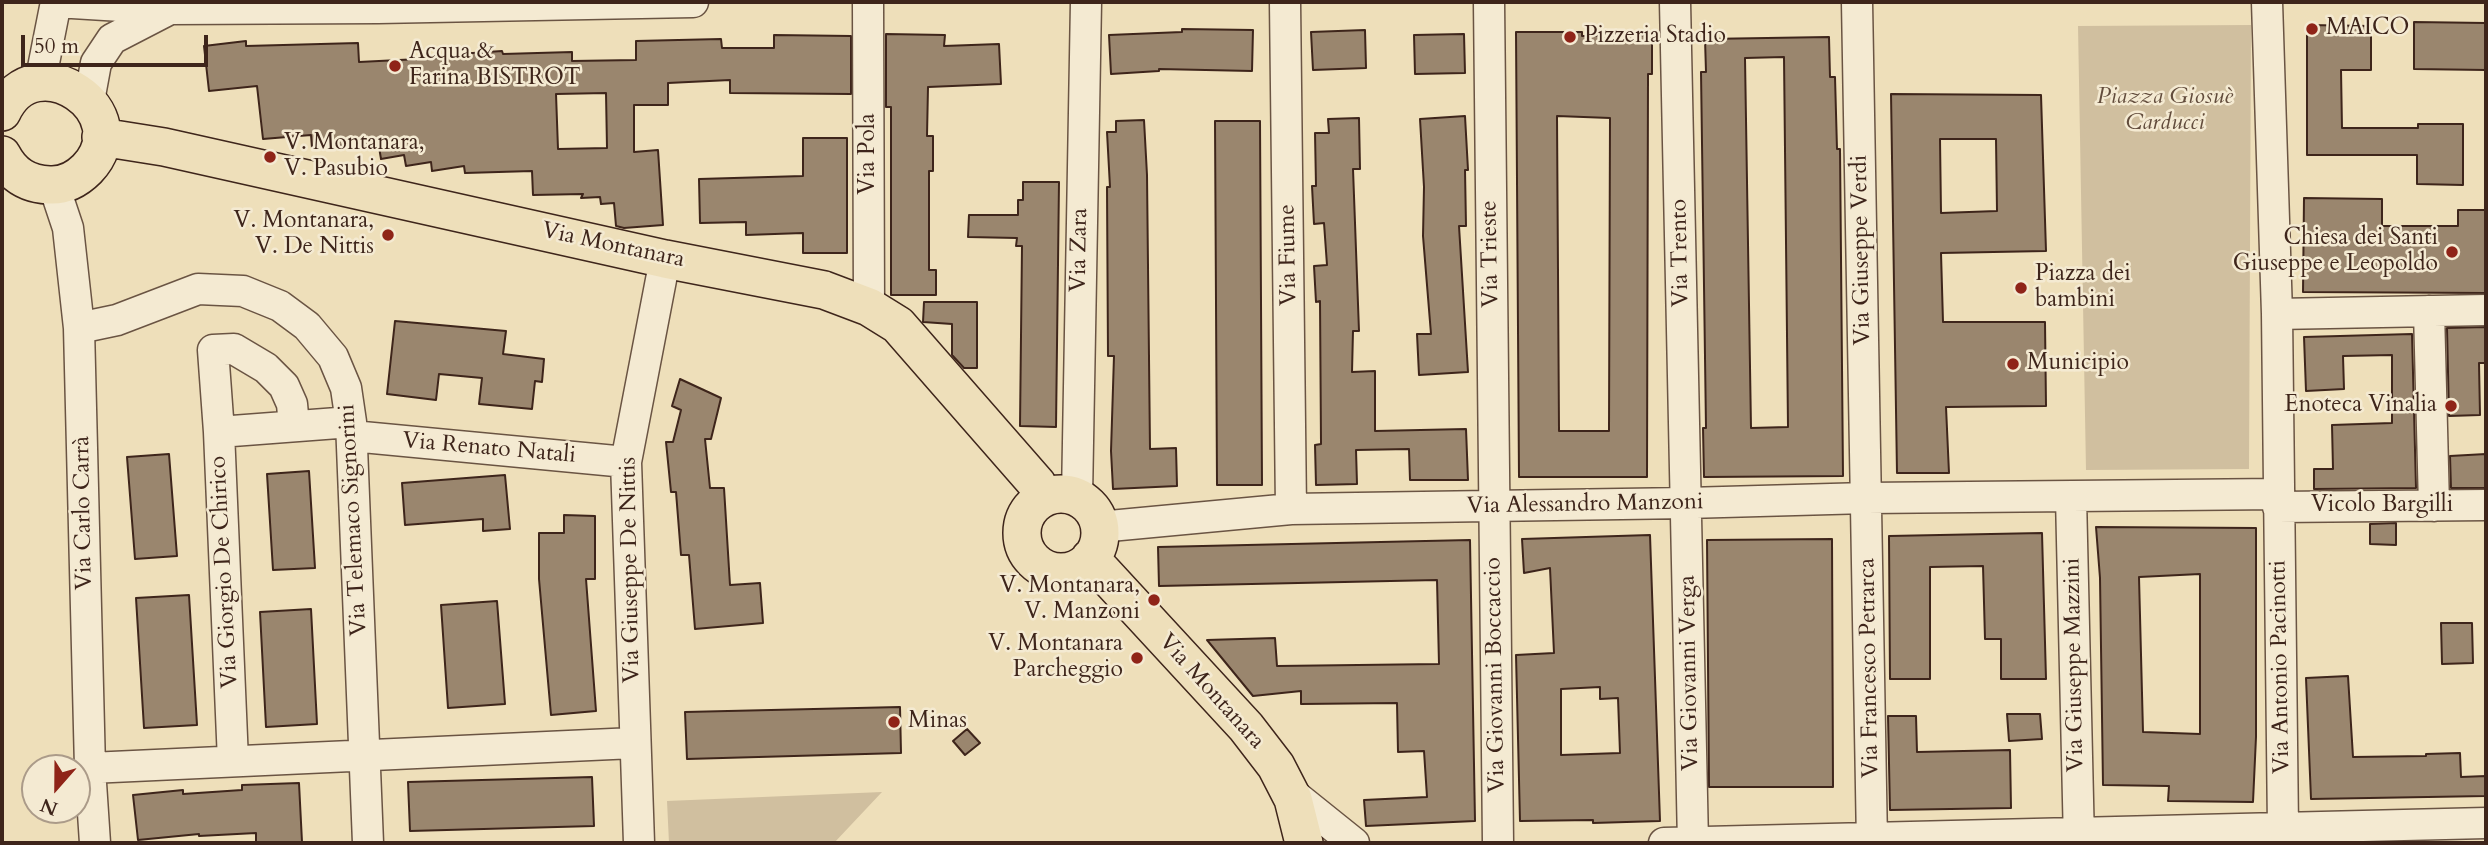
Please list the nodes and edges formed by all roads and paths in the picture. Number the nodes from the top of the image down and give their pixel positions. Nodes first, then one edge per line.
1 (56, 2) edge
2 (693, 2) edge
3 (868, 2) edge
4 (1086, 2) edge
5 (1285, 2) edge
6 (1489, 2) edge
7 (1675, 2) edge
8 (1857, 2) edge
9 (2267, 2) edge
10 (378, 5) edge
11 (170, 9) junction
12 (2, 82) edge
13 (40, 83) junction
14 (89, 101) junction
15 (2, 112) edge
16 (101, 136) junction
17 (2, 155) edge
18 (54, 186) junction
19 (665, 259) junction
20 (869, 307) junction
21 (2486, 310) edge
22 (2429, 312) junction
23 (2277, 314) junction
24 (79, 328) junction
25 (294, 426) junction
26 (351, 429) junction
27 (219, 432) junction
28 (626, 463) junction
29 (2071, 497) junction
30 (1060, 498) junction
31 (1867, 498) junction
32 (2278, 500) junction
33 (1687, 503) junction
34 (2486, 505) edge
35 (1493, 506) junction
36 (2434, 506) junction
37 (1291, 509) junction
38 (1095, 543) junction
39 (634, 743) junction
40 (90, 754) edge
41 (364, 755) junction
42 (233, 761) junction
43 (91, 768) edge
44 (91, 787) edge
45 (1288, 790) junction
46 (2486, 823) edge
47 (2283, 828) junction
48 (2078, 838) edge
49 (1872, 841) edge
50 (94, 843) edge
51 (368, 843) edge
52 (639, 843) edge
53 (1304, 843) edge
54 (1354, 843) edge
55 (1498, 843) edge
56 (1664, 843) edge
57 (1693, 843) edge

1 - 11 street
1 - 13 street
2 - 10 street
3 - 20 street, Via Pola
4 - 30 street, Via Zara
5 - 37 street, Via Fiume
6 - 35 street, Via Trieste
7 - 33 street, Via Trento
8 - 31 street, Via Giuseppe Verdi
9 - 23 street, Via Antonio Pacinotti
10 - 11 street
11 - 14 street
12 - 13 main road
13 - 14 main road
13 - 15 main road
14 - 16 main road
16 - 18 main road
16 - 19 main road, Via Montanara
17 - 18 main road
18 - 24 street, Via Carlo Carrà
19 - 20 main road, Via Montanara
19 - 28 street, Via Giuseppe De Nittis
20 - 30 main road, Via Montanara
21 - 22 street
22 - 23 street
22 - 36 street
23 - 32 street, Via Antonio Pacinotti
24 - 26 street, Via Telemaco Signorini
24 - 40 street, Via Carlo Carrà
25 - 26 street, Via Giorgio De Chirico
25 - 27 street, Via Giorgio De Chirico
25 - 27 street
26 - 28 street, Via Renato Natali
26 - 41 street, Via Telemaco Signorini
27 - 42 street, Via Giorgio De Chirico
28 - 39 street, Via Giuseppe De Nittis
29 - 31 street, Via Alessandro Manzoni
29 - 32 street
29 - 48 street, Via Giuseppe Mazzini
30 - 38 main road
30 - 38 main road
31 - 33 street, Via Alessandro Manzoni
31 - 49 street, Via Francesco Petrarca
32 - 36 street, Vicolo Bargilli
32 - 47 street, Via Antonio Pacinotti
33 - 35 street, Via Alessandro Manzoni
33 - 57 street, Via Giovanni Verga
34 - 36 street, Vicolo Bargilli
35 - 37 street, Via Alessandro Manzoni
35 - 55 street, Via Giovanni Boccaccio
37 - 38 street, Via Alessandro Manzoni
38 - 45 main road, Via Montanara
39 - 41 street
39 - 52 street, Via Giuseppe De Nittis
41 - 42 street
41 - 51 street, Via Telemaco Signorini
42 - 43 street
44 - 50 street, Via Carlo Carrà
45 - 53 main road, Via Montanara
45 - 54 street
46 - 47 street
47 - 48 street
48 - 49 street
49 - 57 street
56 - 57 street

